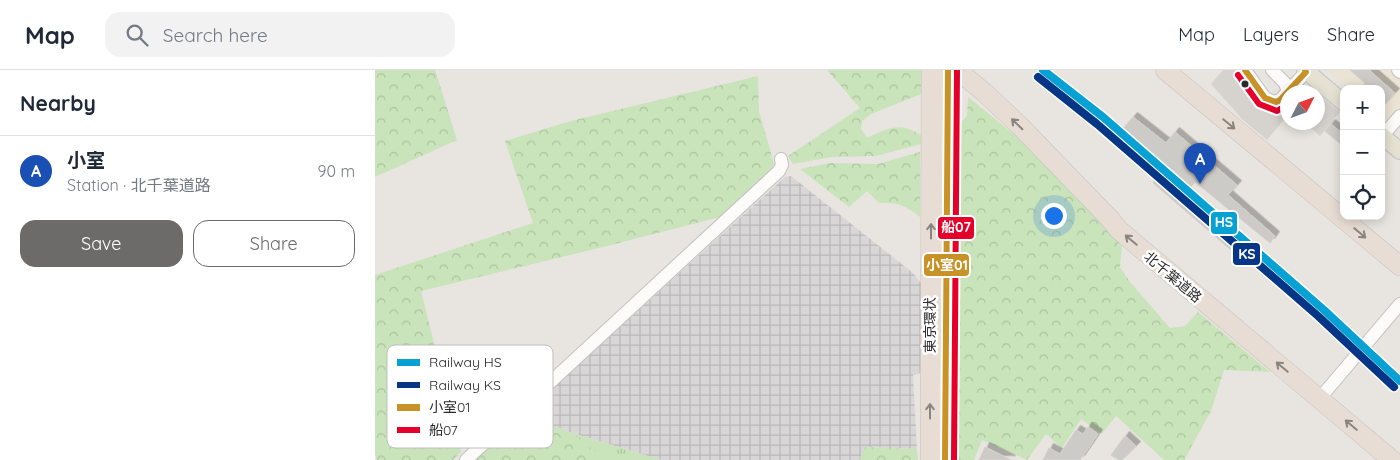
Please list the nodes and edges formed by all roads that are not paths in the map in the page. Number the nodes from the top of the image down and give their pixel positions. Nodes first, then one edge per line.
1 (1165, 70) edge
2 (1171, 70) edge
3 (1245, 70) edge
4 (1272, 70) edge
5 (1306, 71) edge
6 (937, 72) edge
7 (961, 75) edge
8 (1285, 85) edge
9 (1293, 85) edge
10 (950, 91) junction
11 (1280, 99) edge
12 (1340, 100) edge
13 (1211, 109) junction
14 (1400, 116) edge
15 (1385, 133) edge
16 (1385, 138) edge
17 (1400, 151) edge
18 (781, 159) dead end
19 (1400, 266) edge
20 (1400, 304) edge
21 (553, 380) edge
22 (1325, 392) junction
23 (479, 448) edge
24 (466, 460) edge
25 (930, 460) edge
26 (945, 460) edge
27 (1392, 460) edge

1 - 13 highway
2 - 13 highway
3 - 11 street
4 - 8 street
5 - 9 street
5 - 12 main road
6 - 10 highway, 東京環状
25 -> 6 highway, 東京環状
7 - 10 highway
22 -> 7 highway, 北千葉道路
10 - 26 highway, 東京環状
13 -> 19 highway
14 - 15 street
16 - 17 main road
18 - 21 street
20 - 22 street
27 -> 22 highway, 北千葉道路
23 - 24 street

